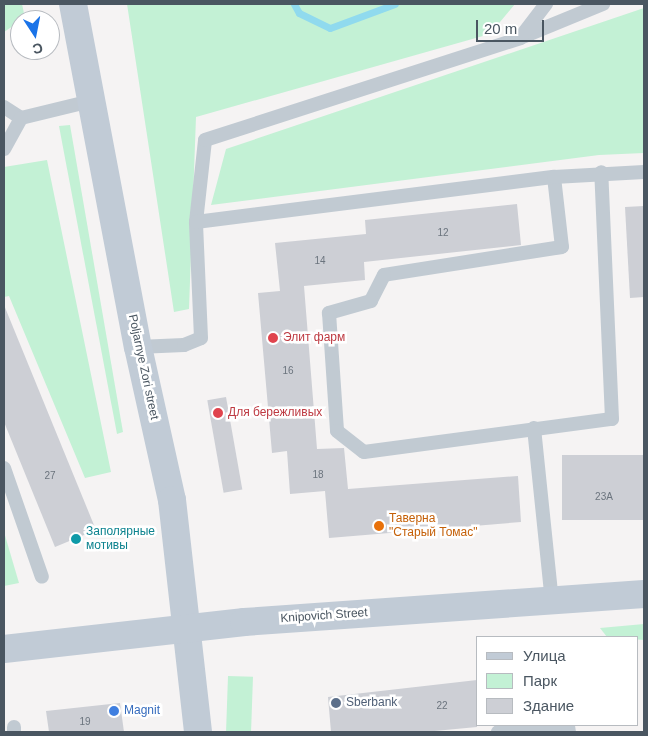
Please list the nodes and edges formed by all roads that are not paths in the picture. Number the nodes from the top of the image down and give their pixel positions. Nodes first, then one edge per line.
1 (73, 4) edge
2 (546, 4) edge
3 (603, 4) edge
4 (520, 38) junction
5 (91, 101) junction
6 (4, 107) edge
7 (21, 118) junction
8 (4, 150) edge
9 (601, 172) junction
10 (644, 172) edge
11 (554, 177) junction
12 (196, 222) junction
13 (138, 347) junction
14 (534, 428) junction
15 (4, 468) edge
16 (42, 577) dead end
17 (644, 594) edge
18 (552, 602) junction
19 (186, 627) junction
20 (4, 649) edge
21 (198, 732) edge
22 (498, 732) edge
23 (569, 732) edge

1 - 5 main road, Poljarnye Zori street
2 - 4 lane
3 - 4 lane
4 - 12 lane
5 - 7 lane
5 - 13 main road, Poljarnye Zori street
6 - 7 lane
7 - 8 lane
9 - 10 lane
9 - 11 lane
9 - 14 lane
11 - 12 lane
11 - 14 lane
12 - 13 lane
13 - 19 main road, Poljarnye Zori street
14 - 18 lane
15 - 16 lane
17 - 18 main road, Knipovich Street
18 - 19 main road, Knipovich Street
19 - 20 main road, Knipovich Street
19 - 21 main road, Poljarnye Zori street
22 - 23 lane

